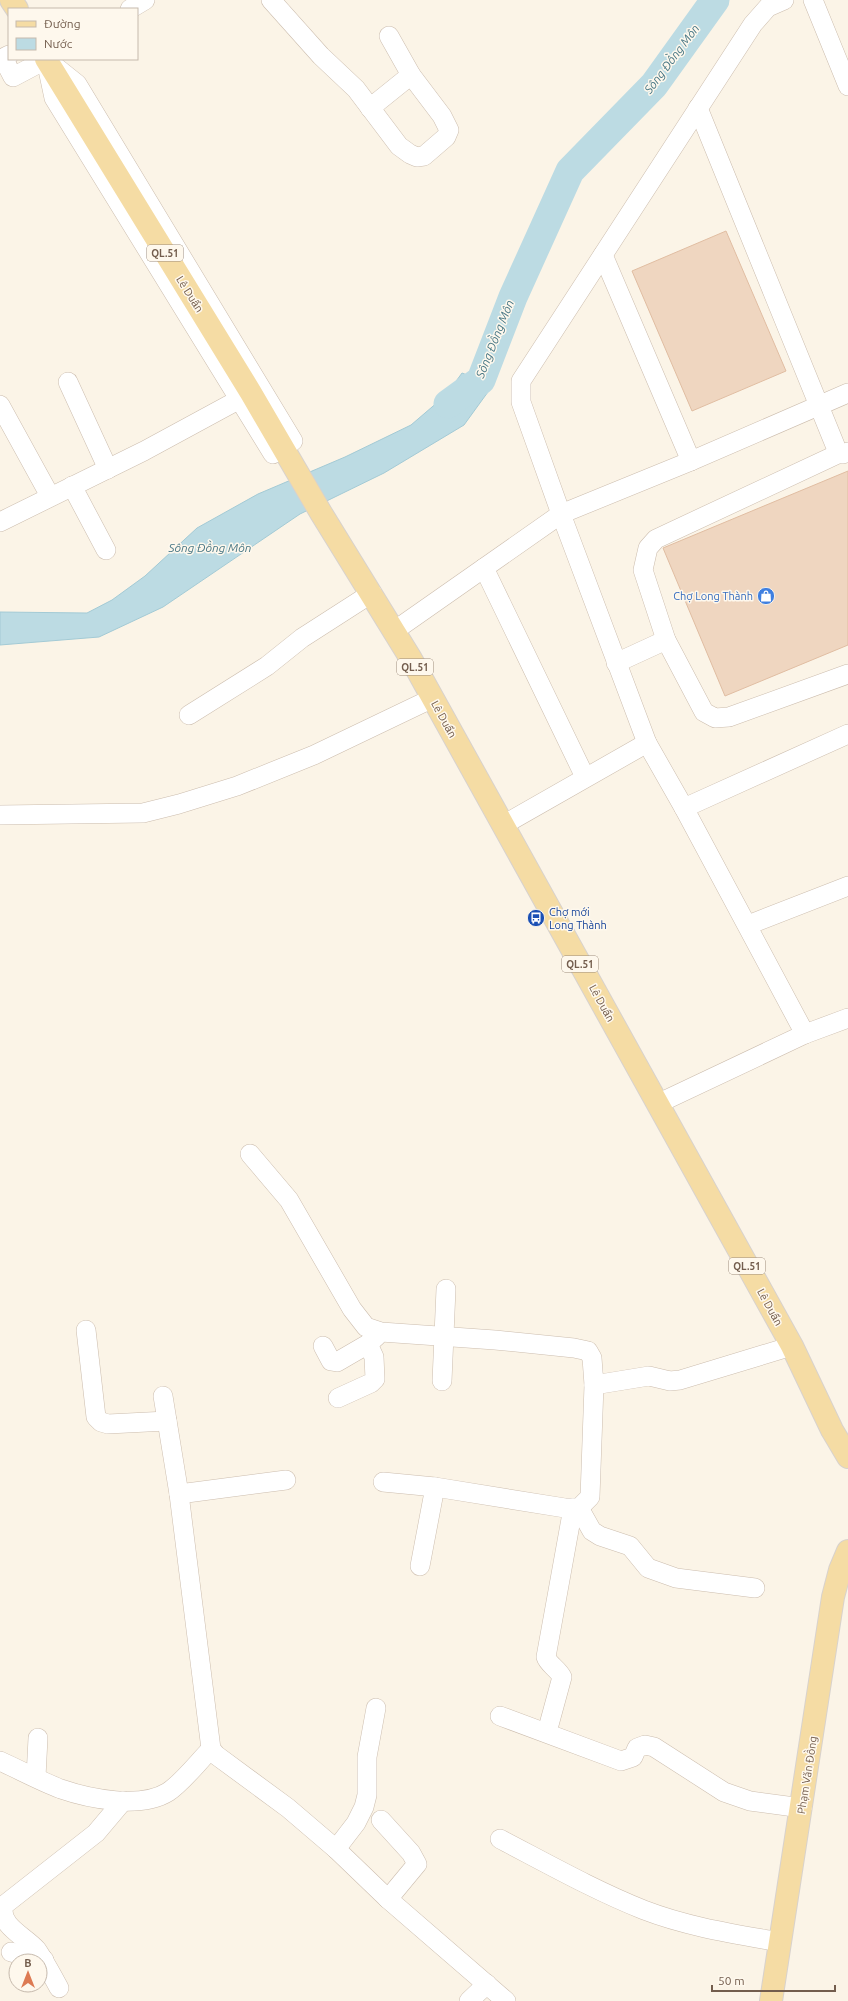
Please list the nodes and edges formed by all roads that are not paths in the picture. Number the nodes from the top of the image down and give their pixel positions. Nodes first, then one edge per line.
1 (145, 0) edge
2 (271, 0) edge
3 (784, 0) edge
4 (813, 0) edge
5 (132, 8) edge
6 (389, 36) dead end
7 (8, 56) edge
8 (44, 60) edge
9 (47, 60) edge
10 (47, 60) edge
11 (411, 75) junction
12 (848, 86) edge
13 (370, 108) junction
14 (698, 108) junction
15 (603, 254) junction
16 (68, 382) dead end
17 (848, 393) edge
18 (246, 396) junction
19 (0, 405) edge
20 (821, 405) junction
21 (283, 448) junction
22 (844, 452) edge
23 (691, 461) junction
24 (108, 469) junction
25 (72, 486) junction
26 (50, 496) junction
27 (561, 514) junction
28 (0, 522) edge
29 (106, 550) dead end
30 (484, 568) junction
31 (372, 593) junction
32 (394, 631) junction
33 (666, 640) junction
34 (616, 663) junction
35 (848, 674) edge
36 (433, 698) junction
37 (189, 715) dead end
38 (848, 734) edge
39 (647, 743) junction
40 (585, 777) junction
41 (684, 808) junction
42 (0, 815) edge
43 (503, 825) junction
44 (848, 886) edge
45 (748, 925) junction
46 (848, 1018) edge
47 (805, 1034) junction
48 (657, 1104) junction
49 (250, 1154) dead end
50 (446, 1289) dead end
51 (86, 1330) dead end
52 (445, 1335) junction
53 (375, 1338) junction
54 (323, 1346) dead end
55 (792, 1346) junction
56 (442, 1381) dead end
57 (594, 1385) junction
58 (163, 1396) dead end
59 (338, 1398) dead end
60 (167, 1420) junction
61 (848, 1457) edge
62 (286, 1480) dead end
63 (383, 1482) dead end
64 (435, 1487) junction
65 (180, 1494) junction
66 (576, 1508) junction
67 (848, 1551) edge
68 (420, 1566) dead end
69 (755, 1588) dead end
70 (376, 1708) dead end
71 (500, 1716) dead end
72 (547, 1732) junction
73 (38, 1738) dead end
74 (211, 1748) junction
75 (0, 1761) edge
76 (36, 1777) junction
77 (123, 1801) junction
78 (802, 1808) junction
79 (382, 1820) dead end
80 (500, 1839) dead end
81 (336, 1849) junction
82 (388, 1899) junction
83 (780, 1942) junction
84 (37, 1953) edge
85 (48, 1973) edge
86 (487, 1984) junction
87 (59, 1988) dead end
88 (469, 2001) edge
89 (506, 2001) edge
90 (771, 2001) edge

1 - 5 street
2 - 13 street
3 - 14 street
4 - 12 street
6 - 11 street
7 - 8 street
9 - 18 main road, Lê Duẩn / QL.51
10 - 21 street
11 - 13 street
11 - 13 street
14 - 15 street
14 - 20 street
15 - 23 street
15 - 27 street
16 - 24 street
17 - 20 street
18 - 21 main road, Lê Duẩn / QL.51
18 - 24 street
19 - 26 street
20 - 22 street
20 - 23 street
21 - 31 main road, Lê Duẩn / QL.51
22 - 33 street
23 - 27 street
24 - 25 street
25 - 26 street
25 - 29 street
26 - 28 street
27 - 30 street
27 - 34 street
30 - 32 street
30 - 40 street
31 - 32 main road, Lê Duẩn / QL.51
31 - 37 street
32 - 36 main road, Lê Duẩn / QL.51
33 - 34 street
33 - 35 street
34 - 39 street
36 - 42 street
36 - 43 main road, Lê Duẩn / QL.51
38 - 41 street
39 - 40 street
39 - 41 street
40 - 43 street
41 - 45 street
43 - 48 main road, Lê Duẩn / QL.51
44 - 45 street
45 - 47 street
46 - 47 street
47 - 48 street
48 - 55 main road, Lê Duẩn / QL.51
49 - 53 street
50 - 52 street
51 - 60 street
52 - 53 street
52 - 56 street
52 - 57 street
53 - 54 street
53 - 59 street
55 - 57 street
55 - 61 main road, Lê Duẩn / QL.51
57 - 66 street
58 - 60 street
60 - 65 street
62 - 65 street
63 - 64 street
64 - 66 street
64 - 68 street
65 - 74 street
66 - 69 street
66 - 72 street
67 - 78 main road, Phạm Văn Đồng
70 - 81 street
71 - 72 street
72 - 78 street
73 - 76 street
74 - 77 street
74 - 81 street
75 - 76 street
76 - 77 street
77 - 84 street
78 - 83 main road, Phạm Văn Đồng
79 - 82 street
80 - 83 street
81 - 82 street
82 - 86 street
83 - 90 main road, Phạm Văn Đồng
85 - 87 street
86 - 88 street
86 - 89 street

